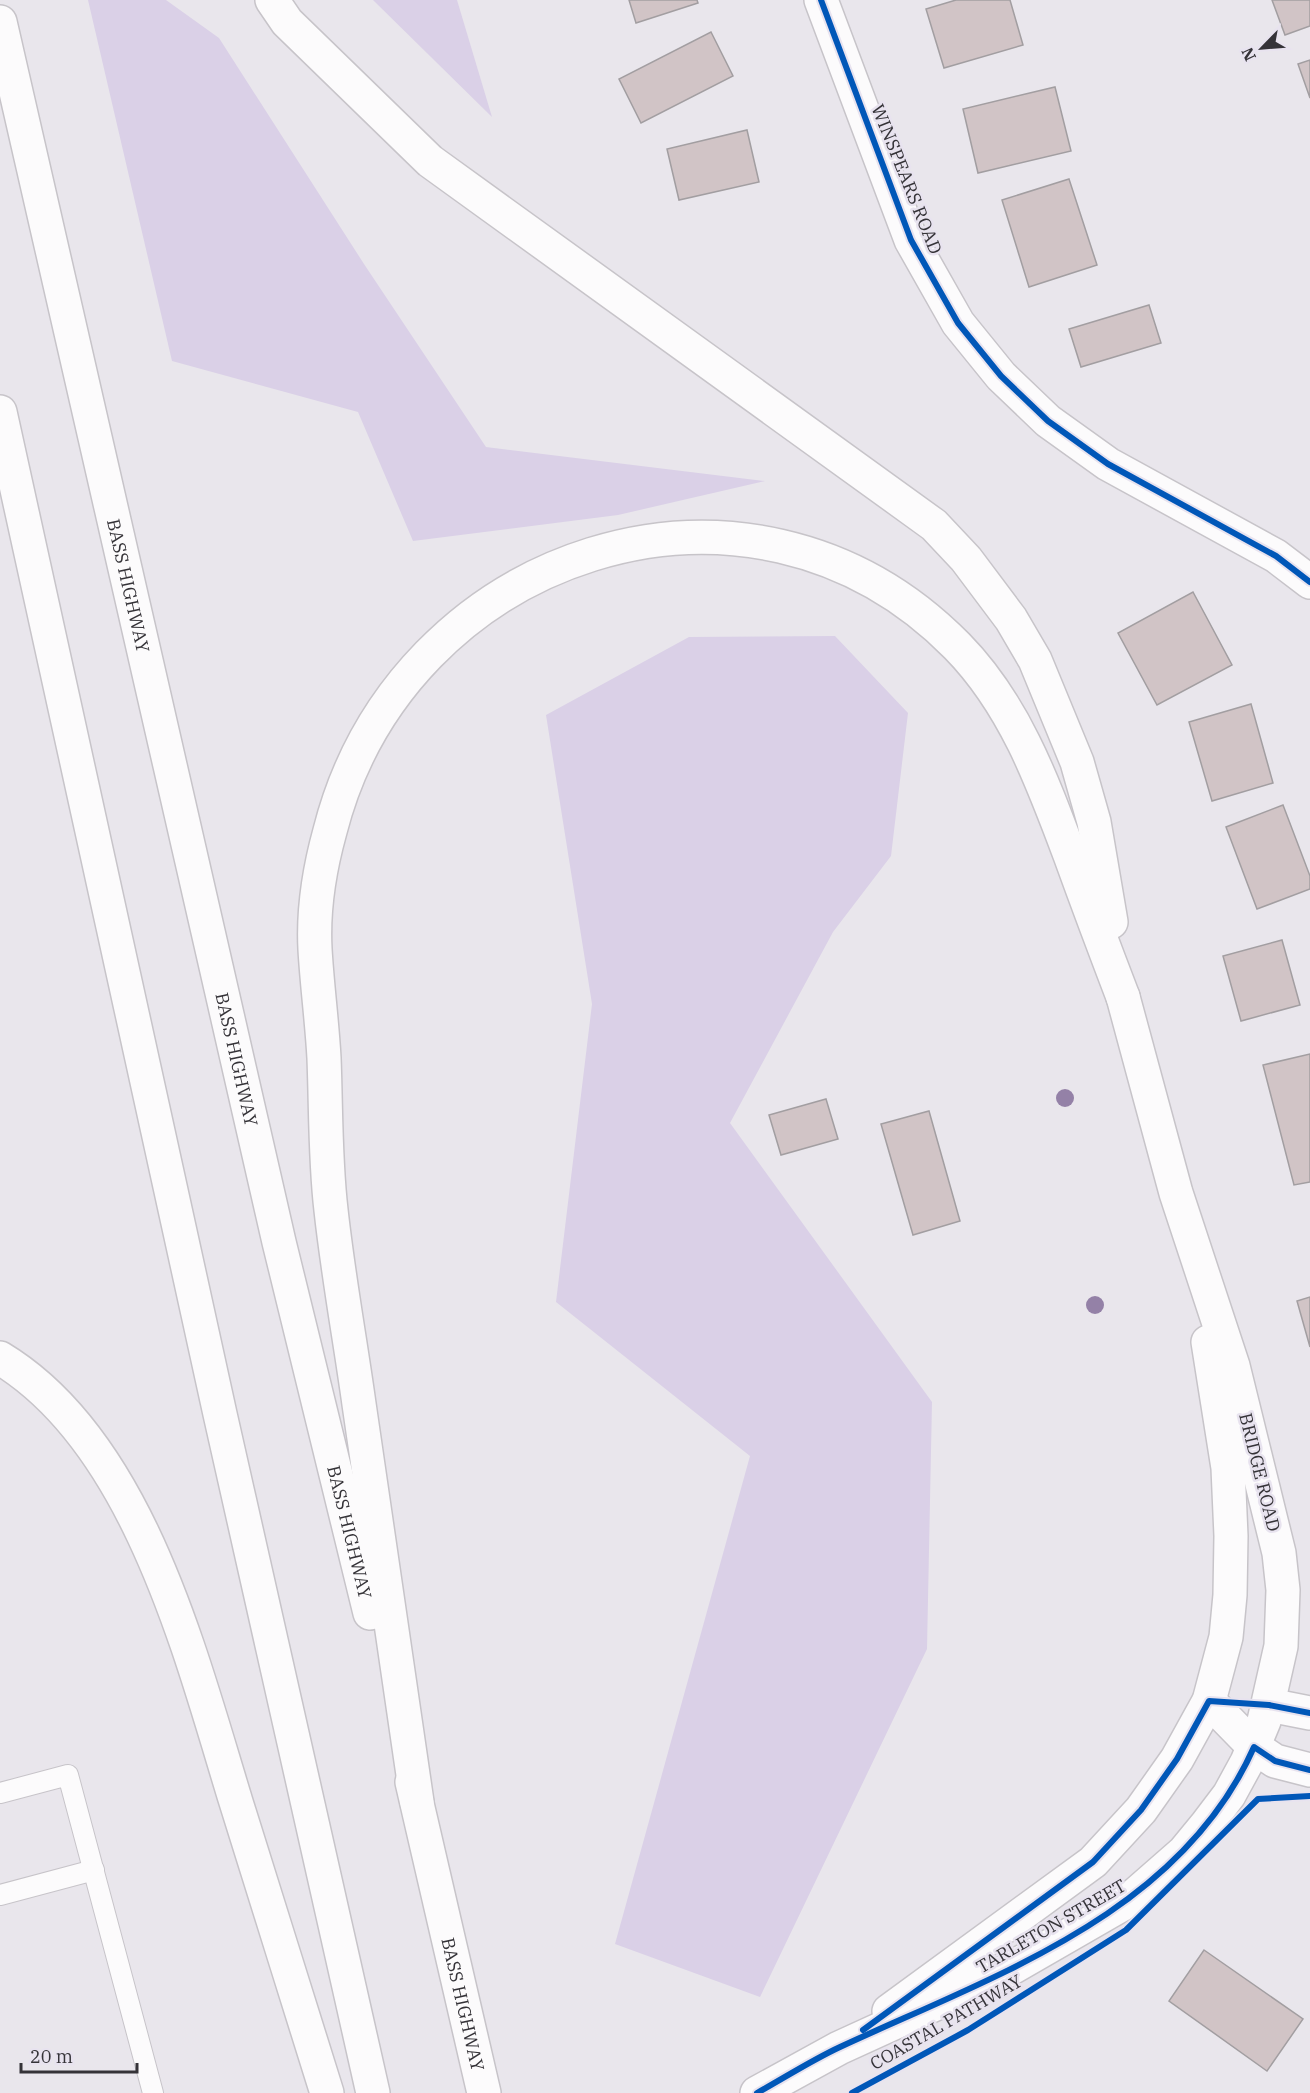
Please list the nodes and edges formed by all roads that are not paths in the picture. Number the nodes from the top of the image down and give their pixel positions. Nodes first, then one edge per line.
1 (272, 0) edge
2 (821, 0) edge
3 (0, 22) edge
4 (0, 412) edge
5 (1310, 582) edge
6 (1123, 997) junction
7 (1192, 1246) junction
8 (0, 1358) edge
9 (1209, 1701) junction
10 (1269, 1705) junction
11 (1310, 1713) edge
12 (1254, 1747) junction
13 (1310, 1770) edge
14 (0, 1793) edge
15 (417, 1802) junction
16 (93, 1870) junction
17 (0, 1895) edge
18 (839, 2048) junction
19 (153, 2093) edge
20 (327, 2093) edge
21 (373, 2093) edge
22 (484, 2093) edge
23 (757, 2093) edge

1 - 6 main road
2 - 5 main road, WINSPEARS ROAD
3 - 15 main road, BASS HIGHWAY
4 - 21 main road
6 - 7 main road, BRIDGE ROAD
6 - 15 main road
7 - 9 main road, BRIDGE ROAD
7 - 10 main road, BRIDGE ROAD
8 - 20 main road
9 - 10 main road
9 - 12 main road
9 - 18 main road, TARLETON STREET
10 - 11 main road
10 - 12 main road, TARLETON STREET
12 - 13 main road
12 - 18 main road, TARLETON STREET
14 - 16 lane
15 - 22 main road, BASS HIGHWAY
16 - 17 lane
16 - 19 lane
18 - 23 main road, TARLETON STREET

